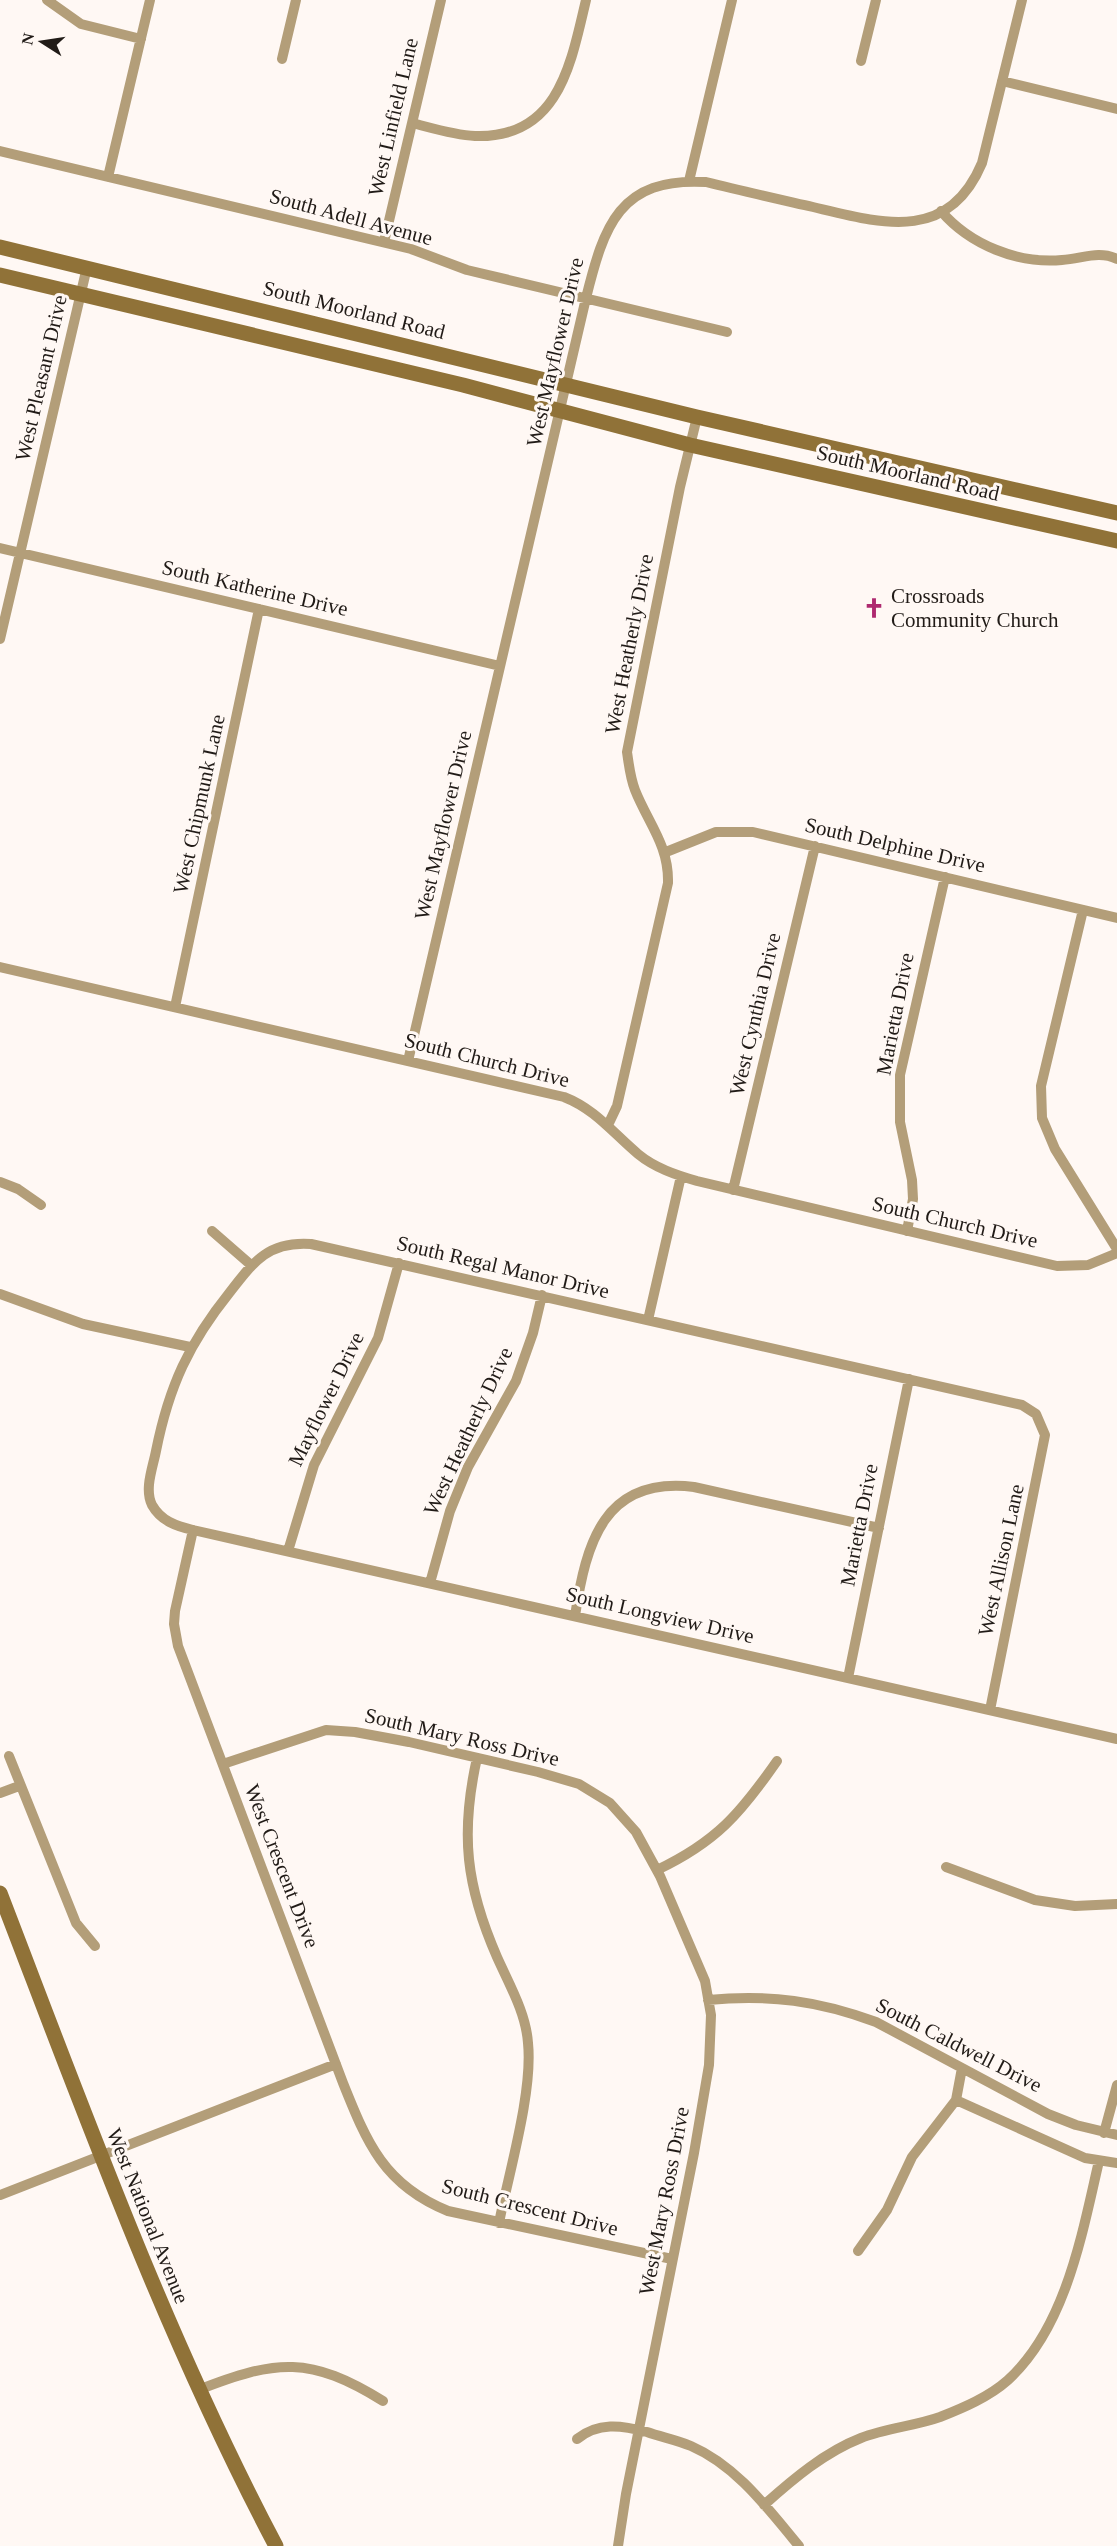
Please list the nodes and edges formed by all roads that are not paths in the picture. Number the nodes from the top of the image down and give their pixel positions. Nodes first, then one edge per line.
1 (47, 0) edge
2 (150, 0) edge
3 (296, 0) edge
4 (441, 0) edge
5 (586, 0) edge
6 (732, 0) edge
7 (876, 0) edge
8 (1022, 0) edge
9 (141, 39) junction
10 (282, 59) dead end
11 (861, 60) dead end
12 (1002, 81) junction
13 (1117, 109) edge
14 (412, 123) junction
15 (0, 151) edge
16 (108, 177) junction
17 (689, 181) junction
18 (941, 212) junction
19 (384, 242) junction
20 (0, 247) edge
21 (1117, 259) edge
22 (87, 267) junction
23 (0, 275) edge
24 (81, 294) junction
25 (586, 298) junction
26 (727, 332) dead end
27 (567, 384) junction
28 (561, 413) junction
29 (697, 417) junction
30 (690, 445) junction
31 (1117, 513) edge
32 (1114, 536) edge
33 (0, 548) edge
34 (19, 553) junction
35 (260, 609) junction
36 (0, 639) edge
37 (500, 666) junction
38 (815, 846) junction
39 (666, 852) junction
40 (945, 877) junction
41 (1083, 910) junction
42 (1117, 918) edge
43 (0, 967) edge
44 (175, 1007) junction
45 (408, 1061) junction
46 (608, 1125) junction
47 (681, 1176) junction
48 (0, 1182) edge
49 (733, 1190) junction
50 (41, 1205) dead end
51 (212, 1231) dead end
52 (908, 1231) junction
53 (1117, 1251) edge
54 (399, 1263) junction
55 (251, 1265) junction
56 (0, 1294) edge
57 (542, 1296) junction
58 (648, 1320) junction
59 (190, 1347) junction
60 (909, 1379) junction
61 (1039, 1418) joint
62 (879, 1528) junction
63 (194, 1530) junction
64 (288, 1551) junction
65 (430, 1583) junction
66 (575, 1616) junction
67 (848, 1678) junction
68 (990, 1710) junction
69 (1117, 1739) edge
70 (9, 1756) dead end
71 (477, 1758) junction
72 (777, 1761) dead end
73 (223, 1764) junction
74 (19, 1786) junction
75 (0, 1793) edge
76 (946, 1867) dead end
77 (657, 1870) junction
78 (0, 1893) edge
79 (1117, 1904) edge
80 (95, 1946) dead end
81 (708, 2000) junction
82 (336, 2064) junction
83 (962, 2068) junction
84 (1117, 2085) edge
85 (956, 2100) junction
86 (1104, 2133) junction
87 (1117, 2135) edge
88 (100, 2156) junction
89 (1099, 2161) junction
90 (1117, 2163) edge
91 (0, 2195) edge
92 (415, 2195) joint
93 (499, 2223) junction
94 (858, 2251) dead end
95 (672, 2259) junction
96 (198, 2390) junction
97 (383, 2401) dead end
98 (638, 2430) junction
99 (577, 2439) dead end
100 (764, 2505) junction
101 (276, 2546) edge
102 (618, 2546) edge
103 (799, 2546) edge

1 - 9 street
2 - 9 street
3 - 10 street
4 - 14 street, West Linfield Lane
5 - 14 street
6 - 17 street
7 - 11 street
8 - 12 street, West Mayflower Drive
9 - 16 street
12 - 13 street
12 - 18 street, West Mayflower Drive
14 - 19 street, West Linfield Lane
15 - 16 street, South Adell Avenue
16 - 19 street, South Adell Avenue
17 - 18 street, West Mayflower Drive
17 - 25 street, West Mayflower Drive
18 - 21 street
19 - 25 street, South Adell Avenue
20 - 22 main road, South Moorland Road
22 - 24 street, West Pleasant Drive
22 - 27 main road, South Moorland Road
23 - 24 main road, South Moorland Road
24 - 28 main road, South Moorland Road
24 - 34 street, West Pleasant Drive
25 - 26 street, South Adell Avenue
25 - 27 street, West Mayflower Drive
27 - 28 street, West Mayflower Drive
27 - 29 main road, South Moorland Road
28 - 30 main road, South Moorland Road
28 - 37 street, West Mayflower Drive
29 - 30 street
29 - 31 main road, South Moorland Road
30 - 32 main road, South Moorland Road
30 - 39 street, West Heatherly Drive
33 - 34 street, South Katherine Drive
34 - 35 street, South Katherine Drive
34 - 36 street, West Pleasant Drive
35 - 37 street, South Katherine Drive
35 - 44 street, West Chipmunk Lane
37 - 45 street, West Mayflower Drive
38 - 39 street, South Delphine Drive
38 - 40 street, South Delphine Drive
38 - 49 street, West Cynthia Drive
39 - 46 street, West Heatherly Drive
40 - 41 street, South Delphine Drive
40 - 52 street, Marietta Drive
41 - 42 street, South Delphine Drive
41 - 53 street
43 - 44 street, South Church Drive
44 - 45 street, South Church Drive
45 - 46 street, South Church Drive
46 - 47 street, South Church Drive
47 - 49 street, South Church Drive
47 - 58 street
48 - 50 street
49 - 52 street, South Church Drive
51 - 55 street
52 - 53 street, South Church Drive
54 - 55 street, South Regal Manor Drive
54 - 57 street, South Regal Manor Drive
54 - 64 street, Mayflower Drive
55 - 59 street, South Regal Manor Drive
56 - 59 street
57 - 58 street, South Regal Manor Drive
57 - 65 street, West Heatherly Drive
58 - 60 street, South Regal Manor Drive
59 - 63 street, South Regal Manor Drive
60 - 61 street, South Regal Manor Drive
60 - 62 street, Marietta Drive
61 - 68 street, West Allison Lane
62 - 66 street
62 - 67 street, Marietta Drive
63 - 64 street, South Longview Drive
63 - 73 street, West Crescent Drive
64 - 65 street, South Longview Drive
65 - 66 street, South Longview Drive
66 - 67 street, South Longview Drive
67 - 68 street, South Longview Drive
68 - 69 street, South Longview Drive
70 - 74 street
71 - 73 street, South Mary Ross Drive
71 - 77 street, South Mary Ross Drive
71 - 93 street
72 - 77 street
73 - 82 street, West Crescent Drive
74 - 75 street
74 - 80 street
76 - 79 street
77 - 81 street, West Mary Ross Drive
78 - 88 main road, West National Avenue
81 - 83 street, South Caldwell Drive
81 - 95 street, West Mary Ross Drive
82 - 88 street
82 - 92 street, West Crescent Drive
83 - 85 street
83 - 86 street, South Caldwell Drive
84 - 86 street
85 - 89 street
85 - 94 street
86 - 87 street, South Caldwell Drive
88 - 91 street
88 - 96 main road, West National Avenue
89 - 90 street
89 - 100 street
92 - 93 street, South Crescent Drive
93 - 95 street, South Crescent Drive
95 - 98 street, West Mary Ross Drive
96 - 97 street
96 - 101 main road, West National Avenue
98 - 99 street
98 - 100 street
98 - 102 street, West Mary Ross Drive
100 - 103 street

